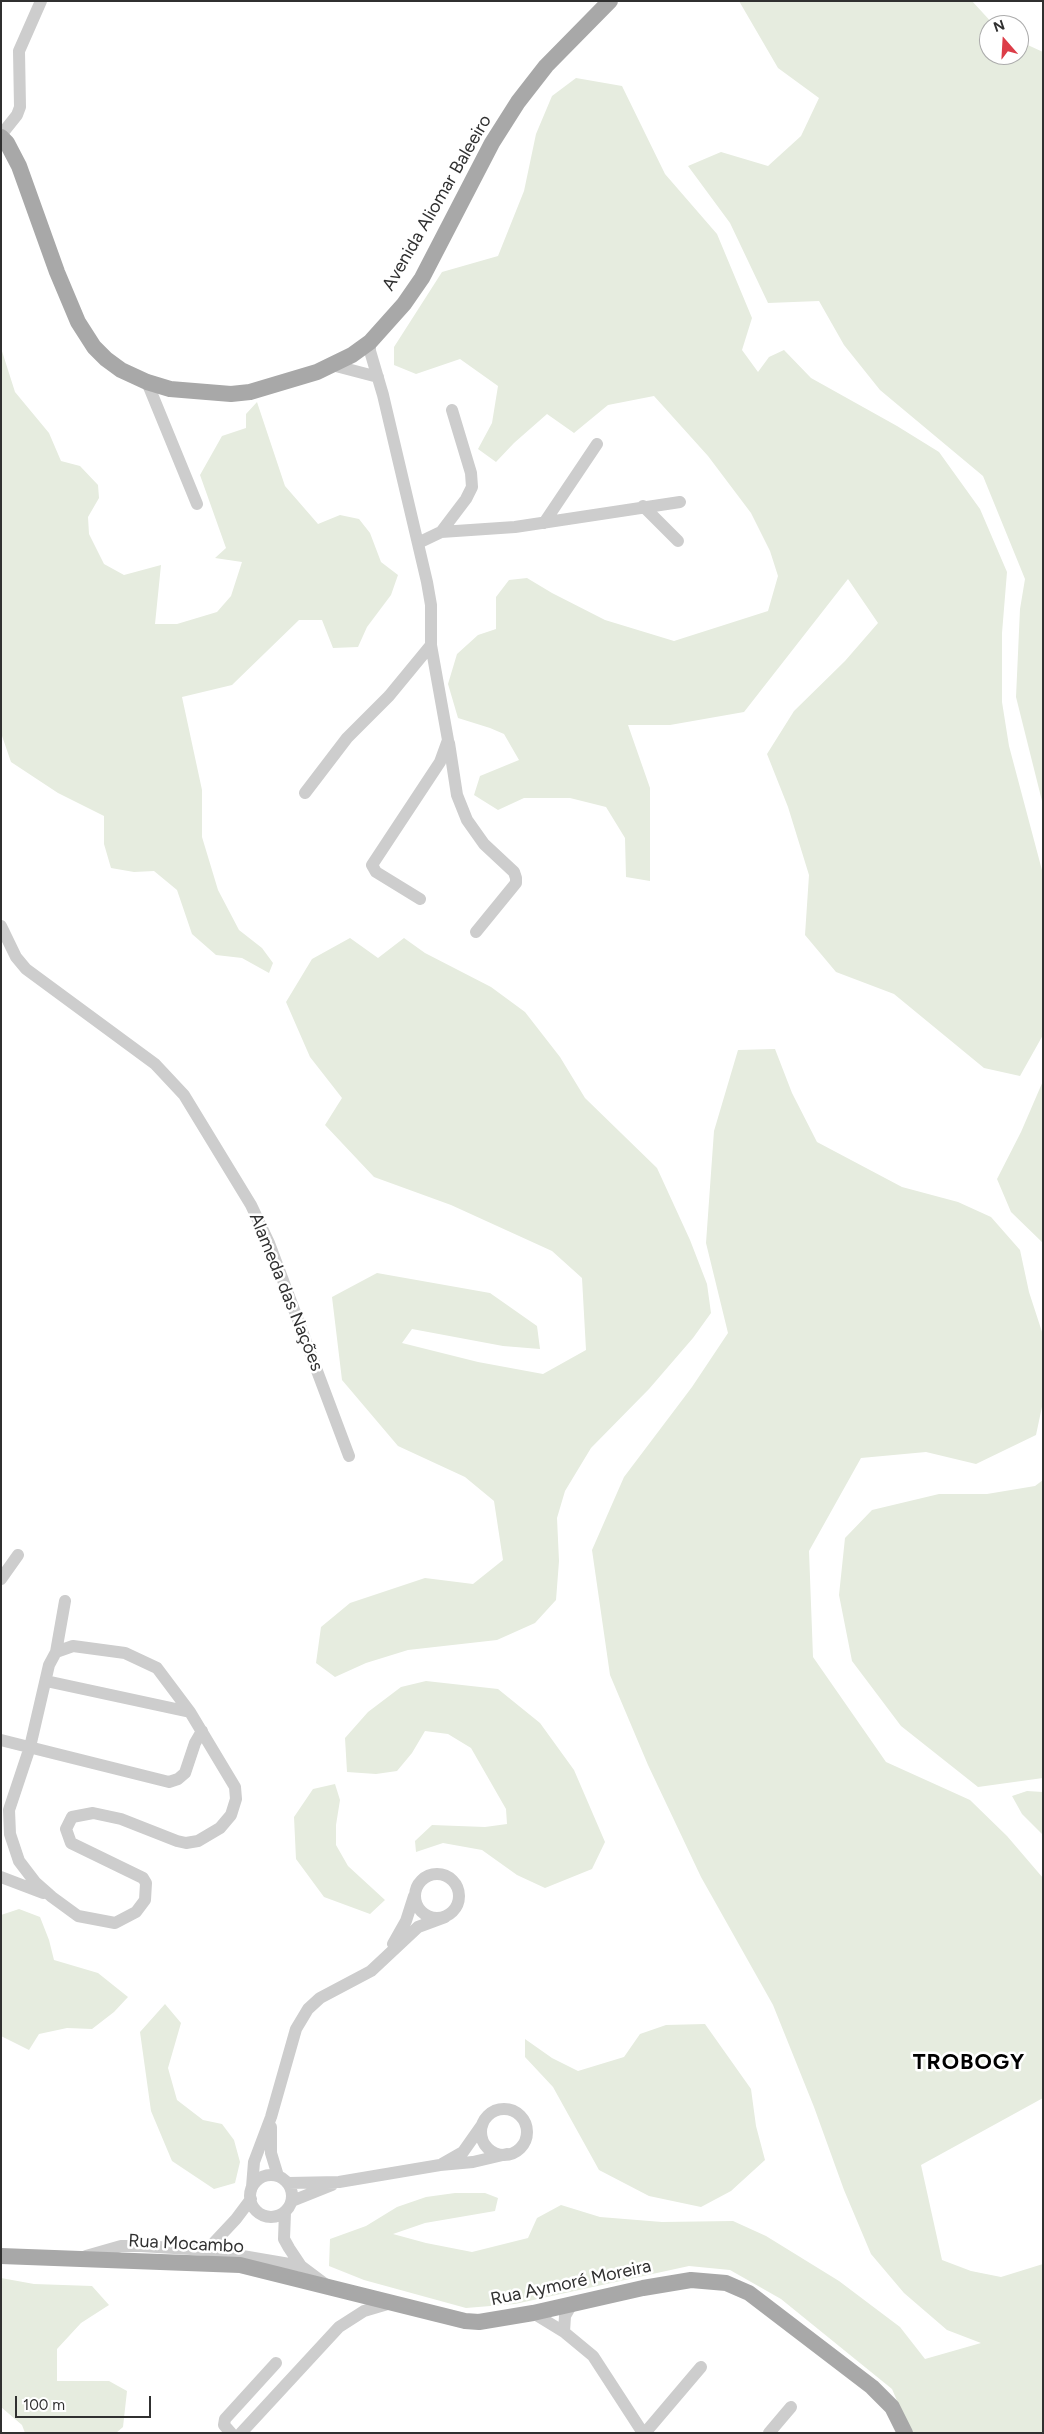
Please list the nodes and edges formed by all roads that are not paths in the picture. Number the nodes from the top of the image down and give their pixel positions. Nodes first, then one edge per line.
1 (41, 1) edge
2 (610, 1) edge
3 (1, 136) edge
4 (370, 342) junction
5 (332, 366) junction
6 (378, 377) junction
7 (146, 382) junction
8 (452, 410) dead end
9 (597, 444) dead end
10 (680, 502) dead end
11 (197, 504) dead end
12 (643, 506) junction
13 (544, 523) junction
14 (441, 532) junction
15 (678, 541) dead end
16 (418, 542) junction
17 (431, 645) junction
18 (448, 740) junction
19 (305, 793) dead end
20 (420, 899) dead end
21 (1, 926) edge
22 (476, 932) dead end
23 (349, 1456) dead end
24 (18, 1555) dead end
25 (1, 1579) edge
26 (65, 1601) dead end
27 (56, 1652) junction
28 (46, 1681) junction
29 (190, 1712) junction
30 (202, 1731) junction
31 (1, 1740) edge
32 (30, 1747) junction
33 (5, 1810) edge
34 (1, 1877) edge
35 (414, 1895) junction
36 (52, 1897) junction
37 (445, 1917) junction
38 (385, 1956) junction
39 (271, 2117) junction
40 (482, 2125) junction
41 (507, 2154) junction
42 (440, 2165) junction
43 (283, 2180) junction
44 (339, 2182) junction
45 (251, 2193) junction
46 (288, 2206) junction
47 (207, 2250) junction
48 (1, 2256) edge
49 (74, 2259) junction
50 (301, 2266) junction
51 (326, 2285) junction
52 (394, 2302) junction
53 (565, 2309) junction
54 (533, 2313) junction
55 (564, 2332) junction
56 (276, 2363) dead end
57 (701, 2367) dead end
58 (791, 2407) dead end
59 (639, 2431) edge
60 (231, 2433) edge
61 (241, 2433) edge
62 (769, 2433) edge
63 (905, 2433) edge

1 - 3 street
2 - 4 main road, Avenida Aliomar Baleeiro
3 - 7 main road, Avenida Aliomar Baleeiro
4 - 5 main road, Avenida Aliomar Baleeiro
4 - 6 street
5 - 6 street
5 - 7 main road, Avenida Aliomar Baleeiro
6 - 16 street
7 - 11 street
8 - 14 street
9 - 13 street
10 - 12 street
12 - 13 street
12 - 15 street
13 - 14 street
14 - 16 street
16 - 17 street
17 - 18 street
17 - 19 street
18 - 20 street
18 - 22 street
21 - 23 street, Alameda das Nações
24 - 25 street
26 - 27 street
27 - 28 street
27 - 29 street
28 - 29 street
28 - 32 street
29 - 30 street
30 - 32 street
30 - 36 street
31 - 32 street
32 - 33 street
33 - 36 street
34 - 36 street
35 - 37 street
35 - 37 street
35 - 38 street
37 - 38 street
38 - 39 street
39 - 43 street
39 - 45 street
40 - 41 street
40 - 41 street
40 - 42 street
41 - 42 street
42 - 44 street
43 - 44 street
43 - 45 street
43 - 46 street
44 - 46 street
45 - 46 street
45 - 47 street
46 - 50 street
47 - 49 street
47 - 50 street
48 - 49 main road, Rua Mocambo
49 - 51 main road, Rua Mocambo
50 - 51 street
51 - 52 main road, Rua Mocambo
52 - 54 main road, Rua Aymoré Moreira
52 - 61 street
53 - 54 main road, Rua Aymoré Moreira
53 - 55 street
53 - 63 main road, Rua Aymoré Moreira
54 - 55 street
55 - 59 street
56 - 60 street
57 - 59 street
58 - 62 street

